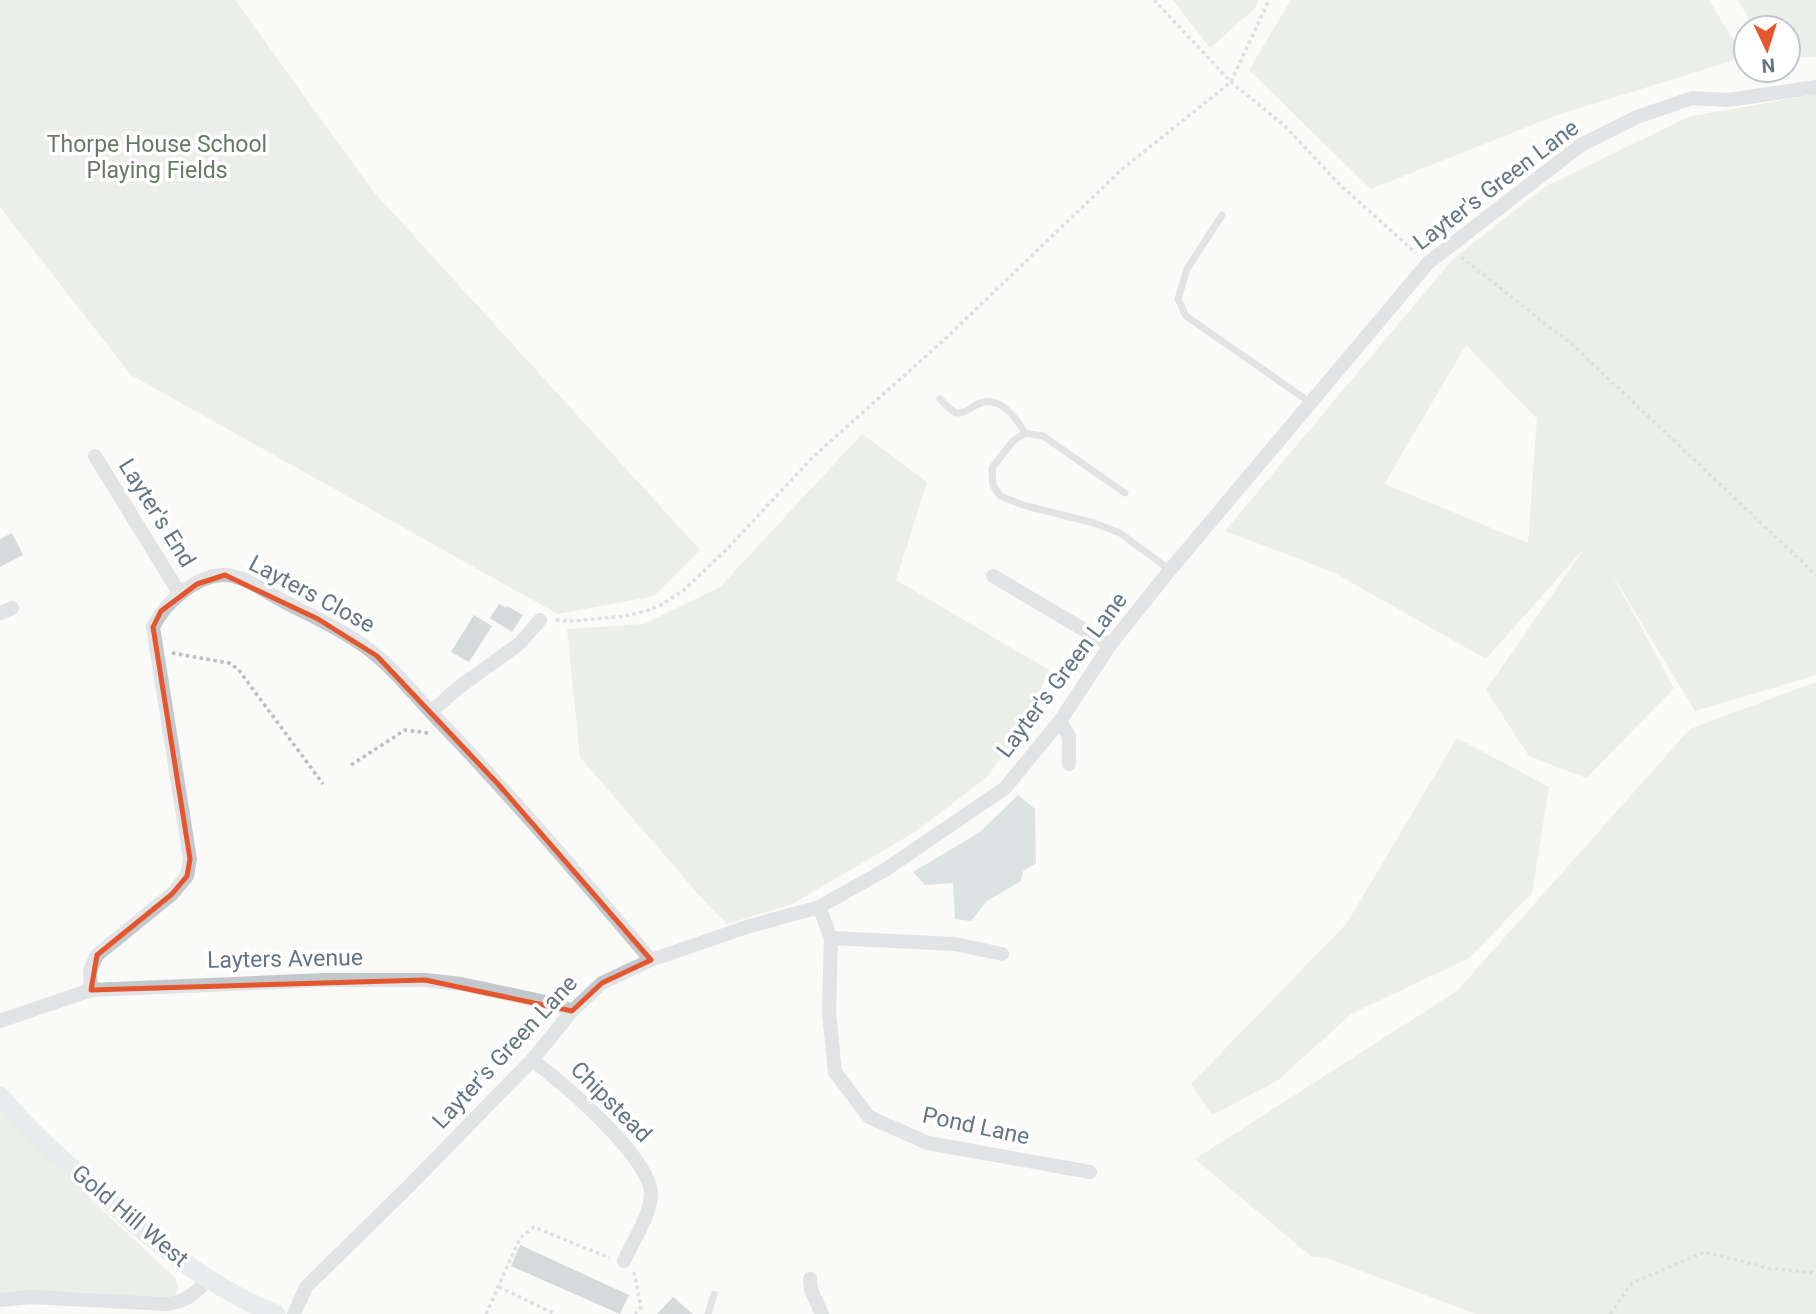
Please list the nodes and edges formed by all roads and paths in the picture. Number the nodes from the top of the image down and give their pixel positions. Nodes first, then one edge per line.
1 (1154, 0) edge
2 (1269, 0) edge
3 (1231, 82) junction
4 (1816, 87) edge
5 (1222, 215) dead end
6 (1449, 247) junction
7 (1427, 263) junction
8 (940, 399) dead end
9 (1311, 404) junction
10 (1025, 433) junction
11 (96, 456) dead end
12 (1125, 493) dead end
13 (1170, 570) junction
14 (1816, 575) edge
15 (993, 576) dead end
16 (180, 594) junction
17 (540, 620) joint
18 (1110, 645) junction
19 (155, 650) junction
20 (435, 717) junction
21 (1060, 721) junction
22 (1069, 764) dead end
23 (351, 765) dead end
24 (323, 784) dead end
25 (819, 907) junction
26 (831, 938) junction
27 (1002, 954) dead end
28 (651, 960) junction
29 (91, 990) junction
30 (572, 1011) junction
31 (0, 1021) edge
32 (532, 1060) junction
33 (0, 1096) edge
34 (1090, 1172) dead end
35 (624, 1261) junction
36 (1816, 1273) edge
37 (208, 1279) junction
38 (810, 1279) dead end
39 (499, 1287) junction
40 (714, 1294) dead end
41 (0, 1300) edge
42 (276, 1314) edge
43 (294, 1314) edge
44 (486, 1314) edge
45 (555, 1314) edge
46 (635, 1314) edge
47 (708, 1314) edge
48 (822, 1314) edge
49 (1610, 1314) edge

1 - 3 path
2 - 3 path
3 - 7 path
3 - 17 path
4 - 6 street, Layter's Green Lane
5 - 9 lane
6 - 7 street, Layter's Green Lane
6 - 14 path
7 - 9 street, Layter's Green Lane
8 - 10 lane
9 - 13 street, Layter's Green Lane
10 - 12 lane
10 - 13 lane
11 - 16 street, Layter's End
13 - 18 street, Layter's Green Lane
15 - 18 street
16 - 19 street, Layters Close
16 - 20 street, Layters Close
17 - 20 street
18 - 21 street, Layter's Green Lane
19 - 24 path
19 - 29 street, Layters Close
20 - 23 path
20 - 28 street, Layters Close
21 - 22 street
21 - 25 street, Layter's Green Lane
25 - 26 street, Pond Lane
25 - 28 street, Layter's Green Lane
26 - 27 street
26 - 34 street, Pond Lane
28 - 30 street, Layter's Green Lane
29 - 30 street, Layters Avenue
29 - 31 street, Layters Avenue
30 - 32 street, Layter's Green Lane
32 - 35 street, Chipstead
32 - 43 street, Layter's Green Lane
33 - 37 street, Gold Hill West
35 - 39 path
35 - 46 path
36 - 49 path
37 - 41 street
37 - 42 street, Gold Hill West
38 - 48 street
39 - 44 path
39 - 45 path
40 - 47 lane

